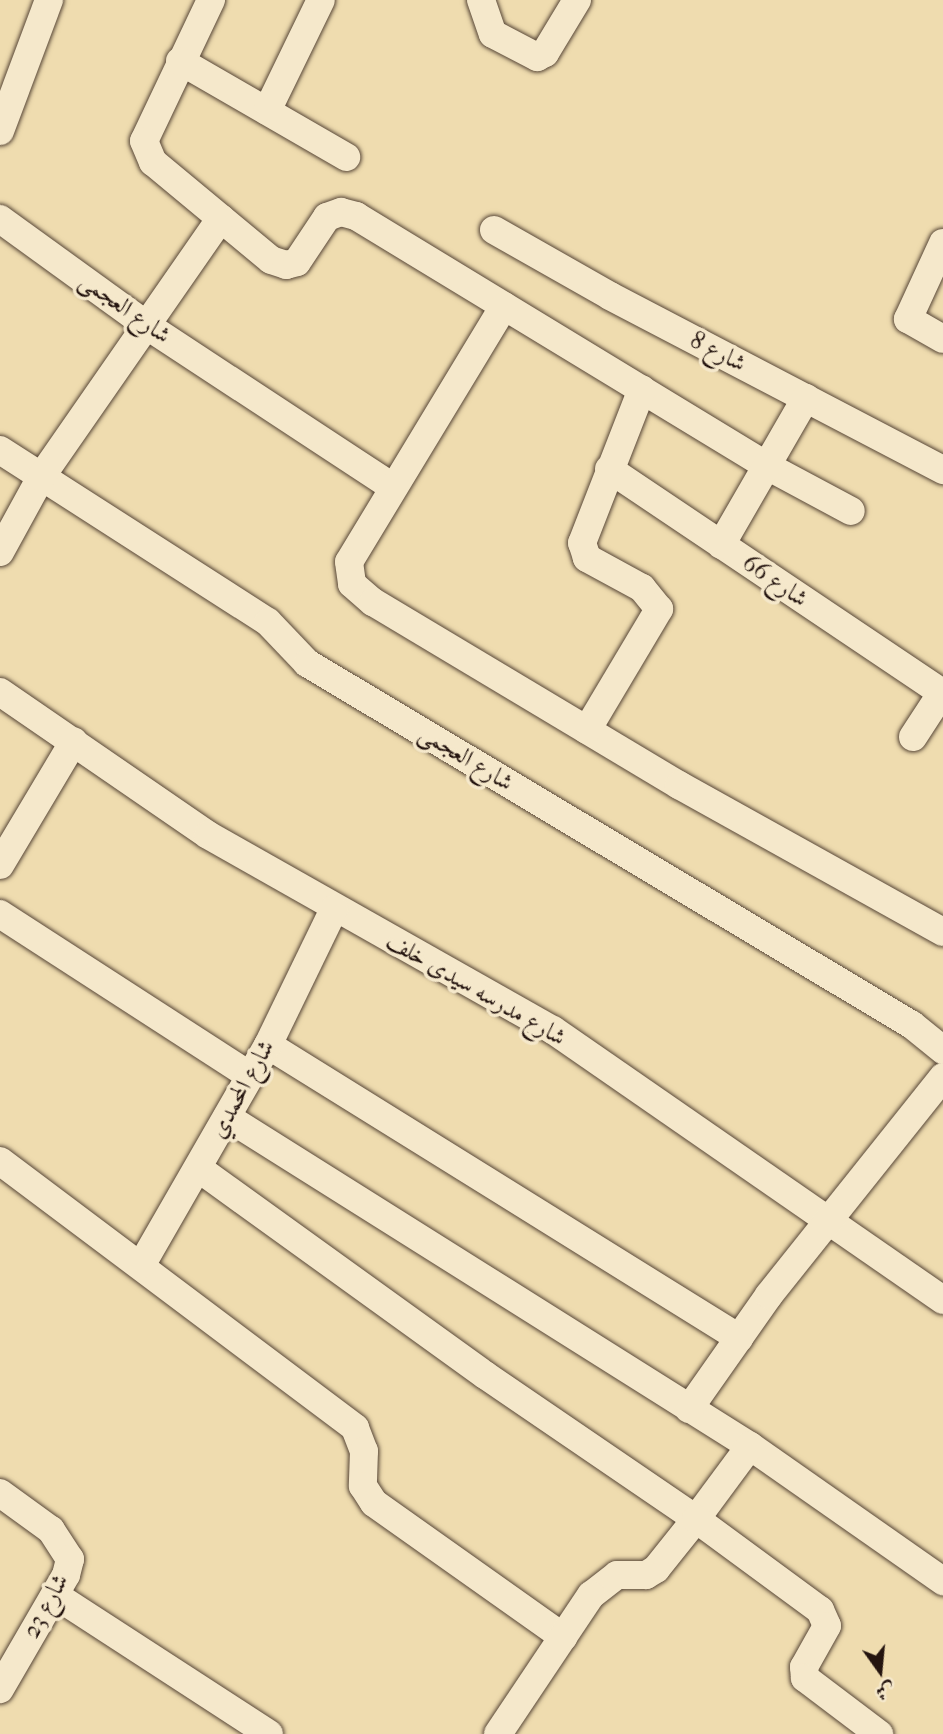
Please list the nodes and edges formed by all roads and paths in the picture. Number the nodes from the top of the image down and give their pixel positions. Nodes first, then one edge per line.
1 (50, 0) edge
2 (211, 0) edge
3 (321, 0) edge
4 (481, 0) edge
5 (577, 0) edge
6 (180, 61) junction
7 (267, 111) junction
8 (0, 131) edge
9 (346, 157) dead end
10 (220, 218) junction
11 (0, 219) edge
12 (494, 230) dead end
13 (943, 243) edge
14 (505, 306) junction
15 (149, 327) junction
16 (943, 339) edge
17 (642, 389) junction
18 (806, 398) junction
19 (0, 450) edge
20 (767, 466) junction
21 (609, 469) junction
22 (943, 470) edge
23 (41, 477) junction
24 (393, 487) junction
25 (851, 510) dead end
26 (722, 545) junction
27 (0, 552) edge
28 (0, 692) edge
29 (942, 692) edge
30 (587, 730) junction
31 (913, 737) dead end
32 (74, 741) junction
33 (0, 865) edge
34 (334, 909) junction
35 (0, 914) edge
36 (943, 932) edge
37 (268, 1045) junction
38 (943, 1050) edge
39 (250, 1076) junction
40 (943, 1077) edge
41 (227, 1117) junction
42 (0, 1161) edge
43 (198, 1168) junction
44 (828, 1219) junction
45 (142, 1264) junction
46 (943, 1300) edge
47 (739, 1338) junction
48 (689, 1409) junction
49 (750, 1446) junction
50 (0, 1493) edge
51 (696, 1519) junction
52 (943, 1581) edge
53 (55, 1595) junction
54 (563, 1637) junction
55 (0, 1689) edge
56 (847, 1725) edge
57 (269, 1734) edge
58 (498, 1734) edge
59 (879, 1734) edge

1 - 8 street
2 - 6 street
3 - 7 street
4 - 5 street
6 - 7 street
6 - 10 street
7 - 9 street
10 - 14 street
10 - 15 street
11 - 15 street, شارع العجمى
12 - 18 street, شارع 8
13 - 16 street
14 - 17 street
14 - 24 street
15 - 23 street
15 - 24 street, شارع العجمى
17 - 20 street
17 - 21 street
18 - 20 street
18 - 22 street, شارع 8
19 - 23 street, شارع العجمى
20 - 25 street
20 - 26 street
21 - 26 street, شارع 66
21 - 30 street
23 - 27 street
23 - 38 street, شارع العجمى
24 - 30 street
26 - 29 street, شارع 66
28 - 32 street, شارع مدرسه سيدى خلف
29 - 31 street
30 - 36 street
32 - 33 street
32 - 34 street, شارع مدرسه سيدى خلف
34 - 37 street, شارع المحمدي
34 - 44 street, شارع مدرسه سيدى خلف
35 - 39 street
37 - 39 street, شارع المحمدي
37 - 47 street
39 - 41 street, شارع المحمدي
40 - 44 street
41 - 43 street, شارع المحمدي
41 - 48 street
42 - 45 street
43 - 45 street, شارع المحمدي
43 - 51 street
44 - 46 street, شارع مدرسه سيدى خلف
44 - 47 street
45 - 54 street
47 - 48 street
48 - 49 street
49 - 51 street
49 - 52 street
50 - 53 street, شارع 23
51 - 54 street
51 - 56 street
53 - 55 street, شارع 23
53 - 57 street
54 - 58 street
56 - 59 street

